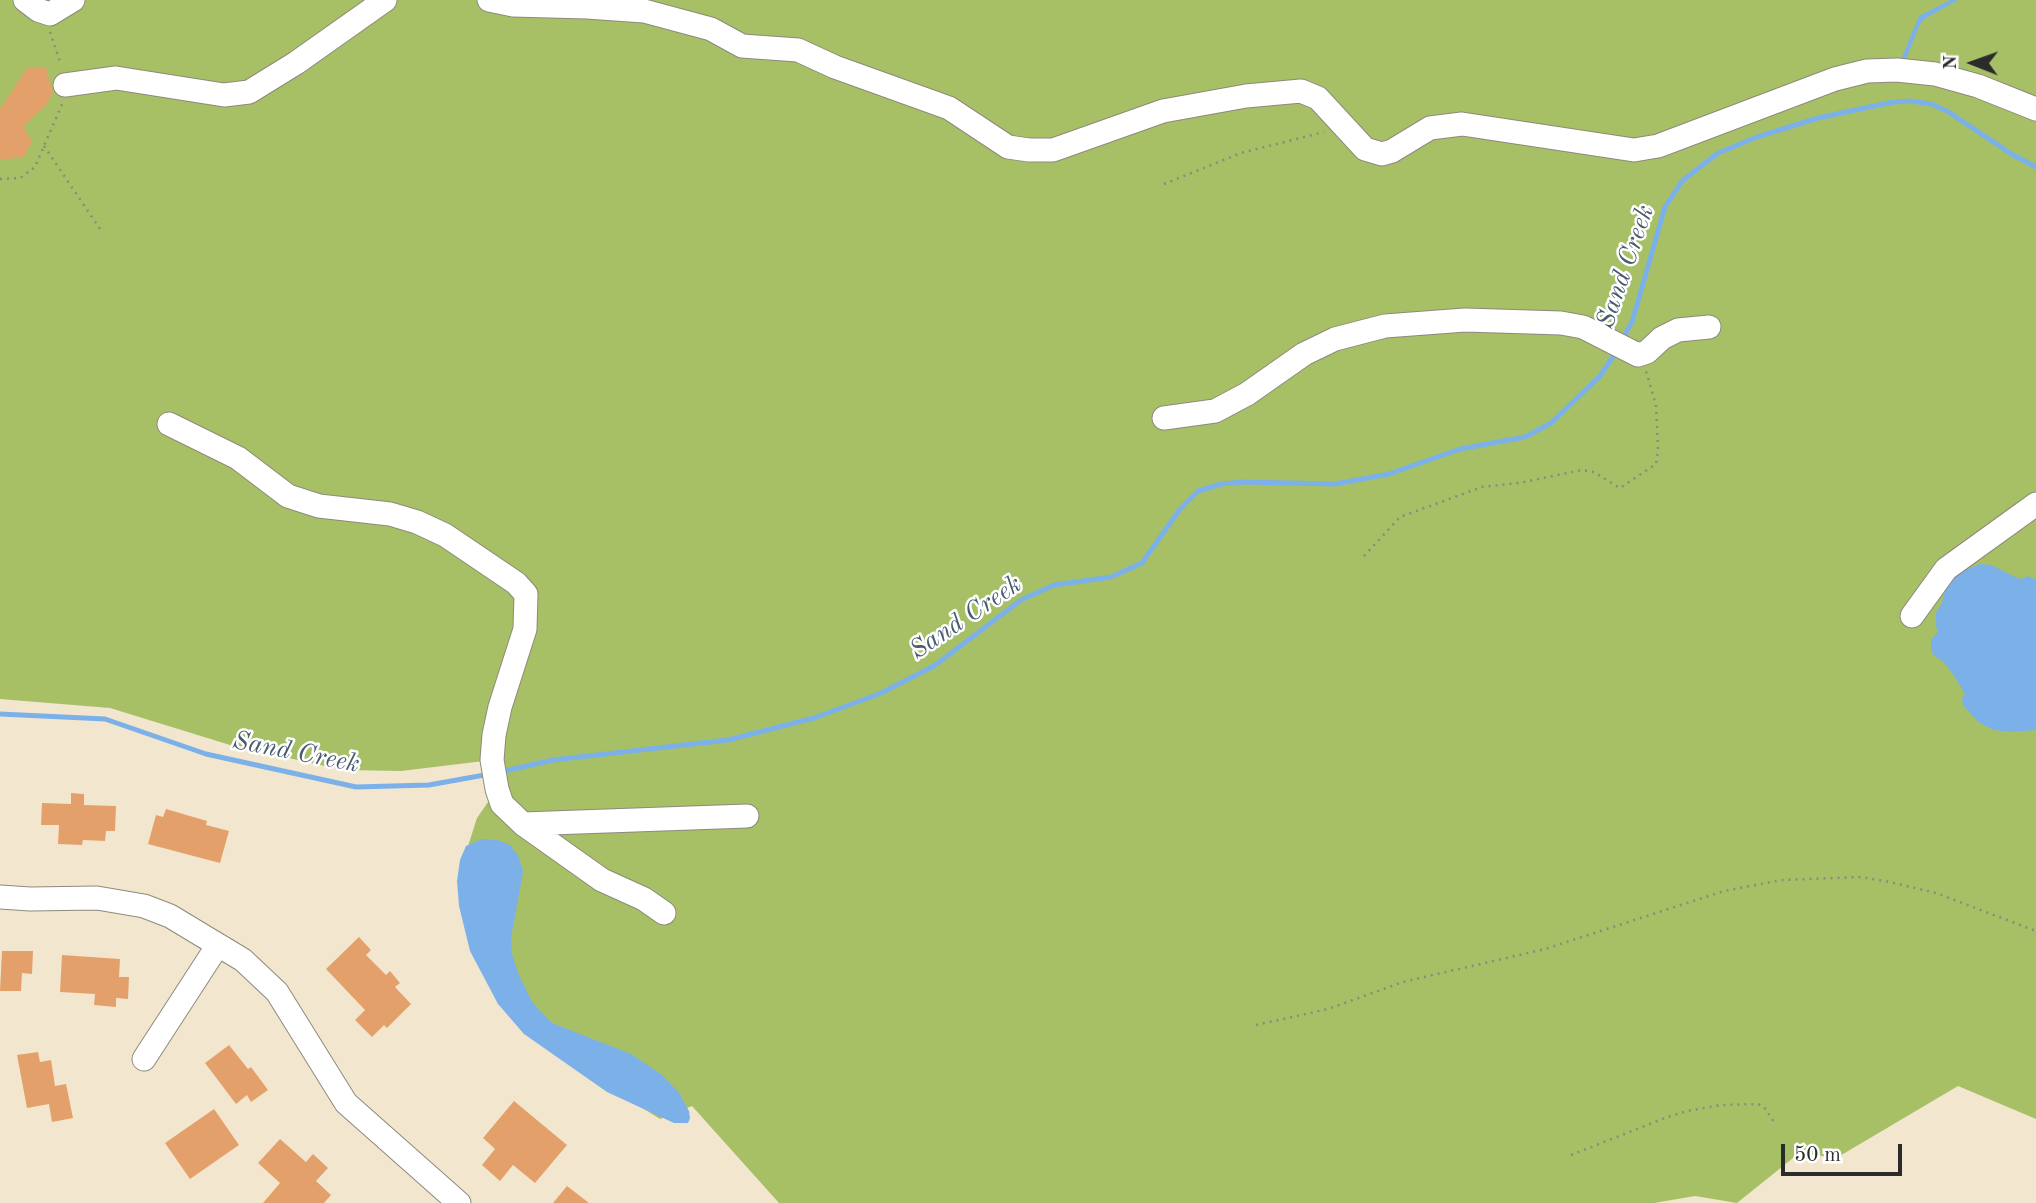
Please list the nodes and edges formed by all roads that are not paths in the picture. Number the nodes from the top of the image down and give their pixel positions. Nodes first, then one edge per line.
1 (25, 0) edge
2 (73, 0) edge
3 (386, 0) edge
4 (489, 0) edge
5 (65, 85) road end
6 (2036, 109) edge
7 (1710, 327) dead end
8 (1164, 418) dead end
9 (169, 424) dead end
10 (2036, 504) edge
11 (1912, 616) dead end
12 (747, 816) dead end
13 (523, 824) junction
14 (0, 897) edge
15 (664, 913) dead end
16 (218, 945) junction
17 (144, 1059) dead end
18 (459, 1203) edge

1 - 2 street
3 - 5 street
4 - 6 street
7 - 8 street
9 - 13 street
10 - 11 street
12 - 13 street
13 - 15 street
14 - 16 street
16 - 17 street
16 - 18 street

